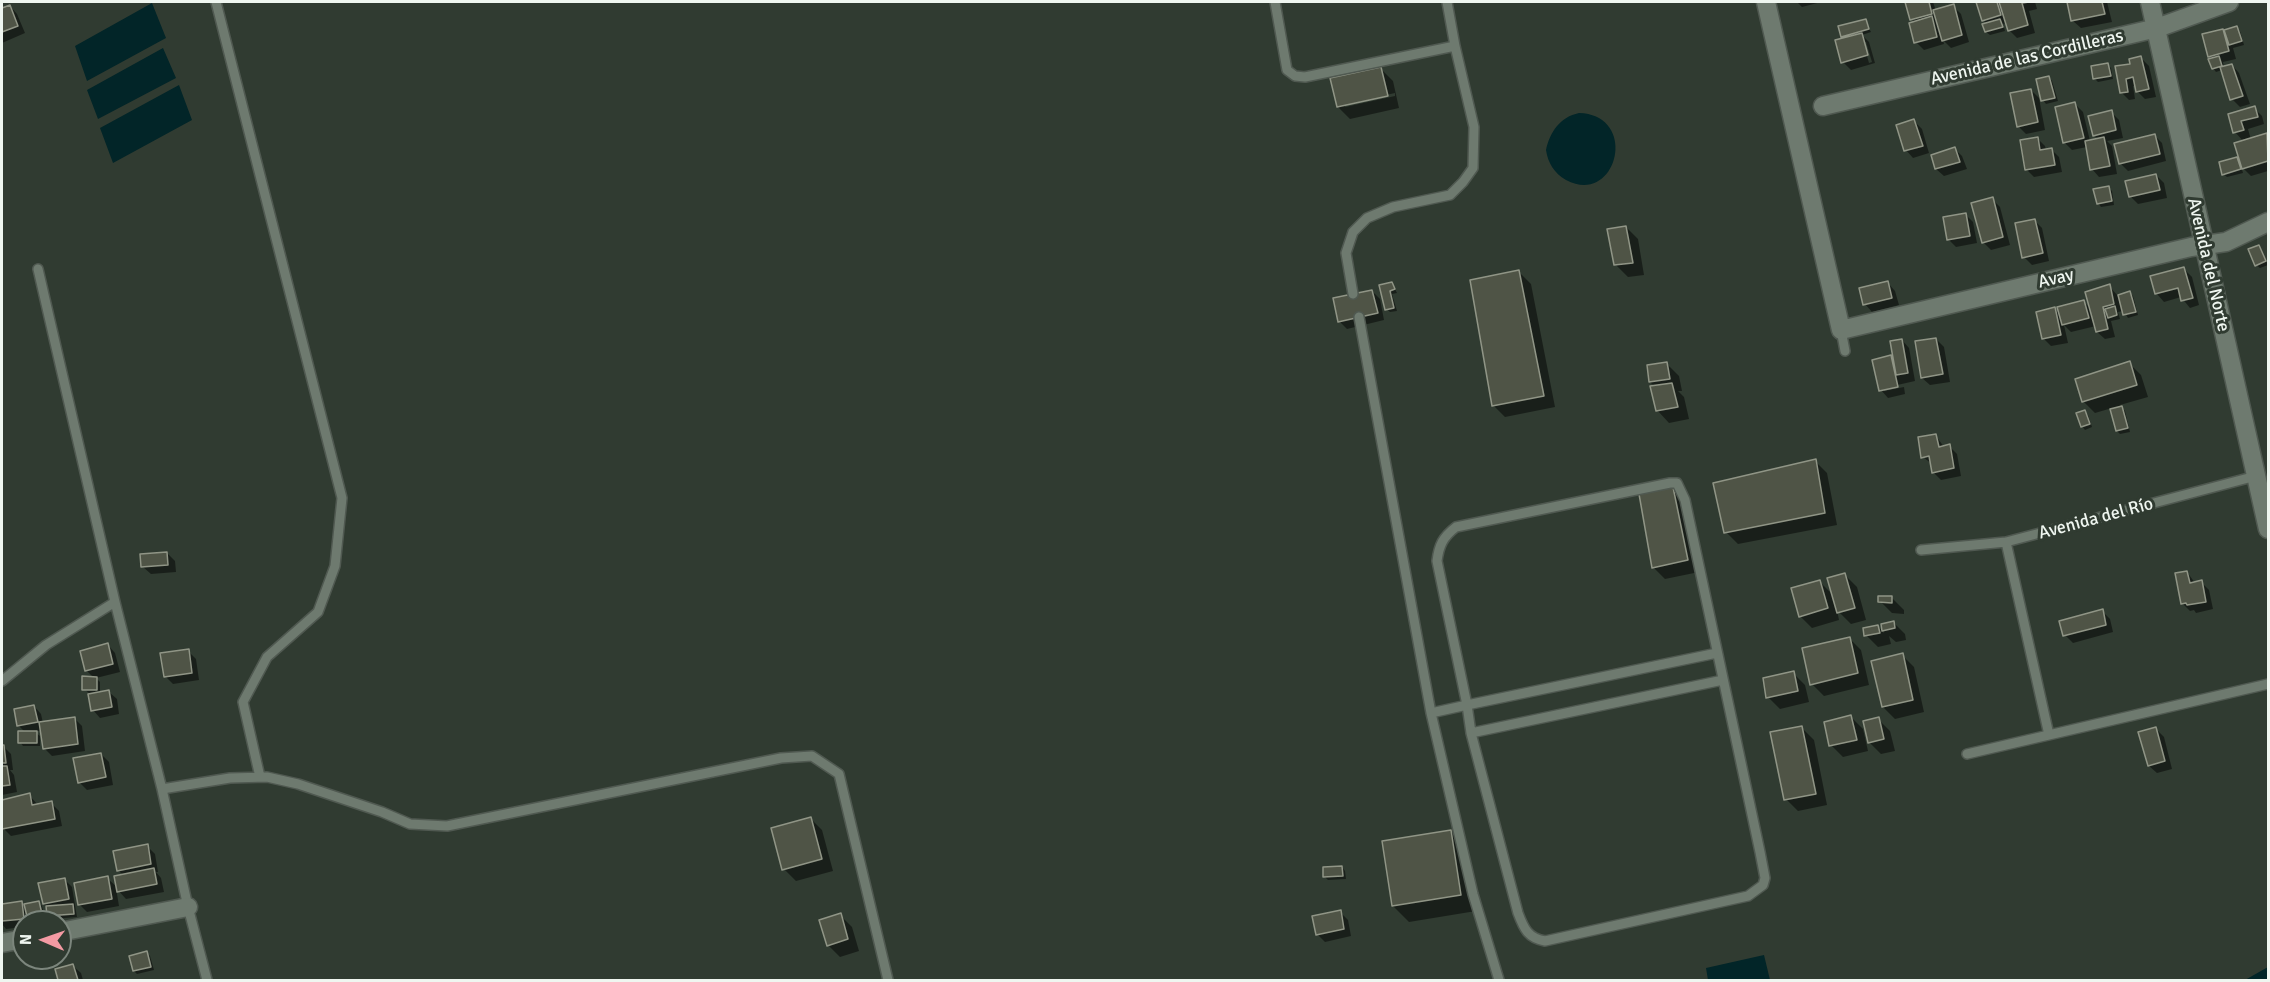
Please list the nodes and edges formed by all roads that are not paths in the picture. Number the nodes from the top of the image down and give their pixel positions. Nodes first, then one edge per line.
1 (216, 2) edge
2 (1275, 2) edge
3 (1447, 2) edge
4 (1766, 2) edge
5 (2150, 2) edge
6 (2229, 2) edge
7 (2157, 28) junction
8 (1455, 46) junction
9 (1823, 106) dead end
10 (2268, 222) edge
11 (2203, 245) junction
12 (38, 269) dead end
13 (1353, 294) dead end
14 (1359, 317) dead end
15 (1841, 330) junction
16 (1845, 351) dead end
17 (2262, 475) edge
18 (2268, 529) edge
19 (2006, 542) junction
20 (1921, 550) dead end
21 (115, 602) junction
22 (1717, 652) junction
23 (1723, 680) junction
24 (2, 681) edge
25 (2268, 684) edge
26 (1467, 705) junction
27 (1431, 713) junction
28 (1471, 733) junction
29 (2049, 735) junction
30 (1967, 754) dead end
31 (260, 777) junction
32 (162, 789) junction
33 (188, 907) junction
34 (72, 930) edge
35 (207, 981) edge
36 (888, 981) edge
37 (1499, 981) edge

1 - 31 lane
2 - 8 lane
3 - 8 lane
4 - 15 street
5 - 7 street, Avenida del Norte
6 - 7 street, Avenida de las Cordilleras
7 - 9 street, Avenida de las Cordilleras
7 - 11 street, Avenida del Norte
8 - 13 lane
10 - 11 street, Avay
11 - 15 street, Avay
11 - 17 street, Avenida del Norte
12 - 21 lane
14 - 27 lane
15 - 16 lane
17 - 18 street, Avenida del Norte
17 - 19 lane, Avenida del Río
19 - 20 lane, Avenida del Río
19 - 29 lane
21 - 24 lane
21 - 32 lane
22 - 23 lane
22 - 26 lane
22 - 26 lane
23 - 28 lane
23 - 28 lane
25 - 29 lane
26 - 27 lane
26 - 28 lane
27 - 37 lane
29 - 30 lane
31 - 32 lane
31 - 36 lane
32 - 33 lane
33 - 34 street
33 - 35 lane

